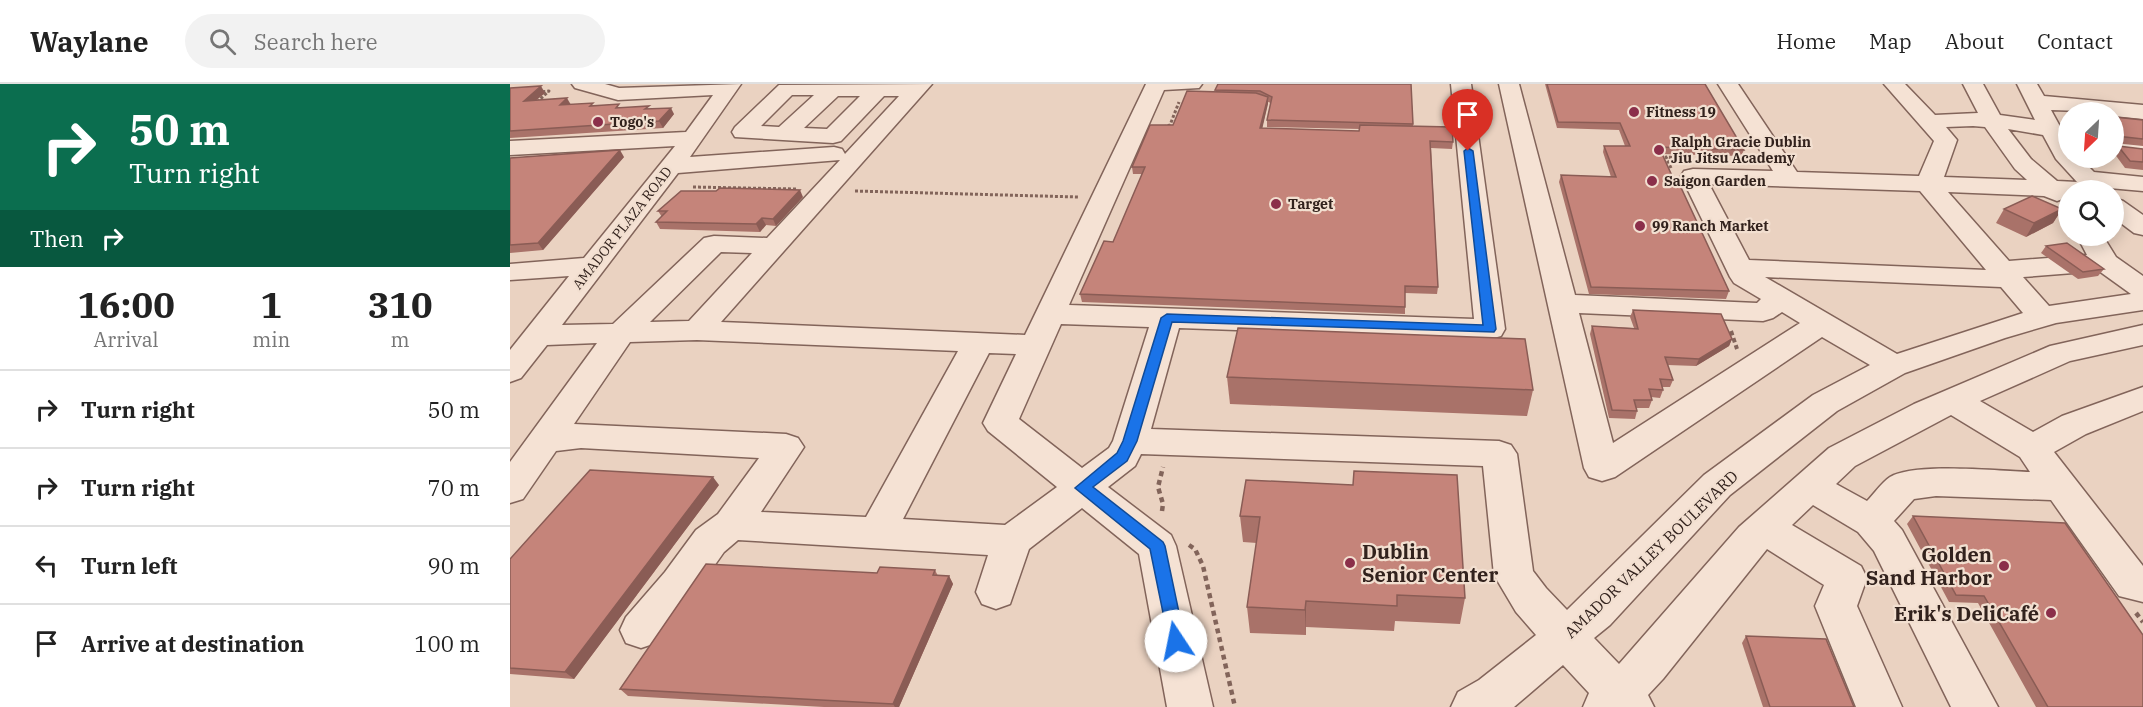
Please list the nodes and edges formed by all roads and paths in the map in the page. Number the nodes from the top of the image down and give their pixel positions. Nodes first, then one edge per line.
1 (582, 84) edge
2 (1461, 84) edge
3 (1509, 84) edge
4 (1728, 84) edge
5 (1894, 84) edge
6 (1974, 84) edge
7 (2079, 84) edge
8 (729, 86) edge
9 (836, 86) edge
10 (881, 87) edge
11 (919, 87) edge
12 (1171, 87) edge
13 (2032, 93) edge
14 (2073, 102) edge
15 (2095, 102) edge
16 (2124, 110) edge
17 (2143, 112) edge
18 (1930, 122) junction
19 (1994, 125) junction
20 (1159, 128) edge
21 (785, 134) junction
22 (693, 138) junction
23 (2058, 138) edge
24 (510, 148) edge
25 (2124, 148) edge
26 (2143, 150) edge
27 (860, 152) junction
28 (1688, 158) dead end
29 (2075, 168) edge
30 (666, 172) junction
31 (1676, 178) edge
32 (1790, 179) junction
33 (2085, 180) edge
34 (831, 183) junction
35 (2143, 184) edge
36 (1932, 185) junction
37 (2124, 185) edge
38 (689, 187) dead end
39 (2058, 195) edge
40 (1103, 198) junction
41 (2058, 198) edge
42 (2124, 206) edge
43 (2143, 207) edge
44 (2124, 213) edge
45 (2143, 227) edge
46 (774, 246) junction
47 (2096, 246) edge
48 (2105, 262) junction
49 (591, 266) junction
50 (1740, 268) junction
51 (2005, 274) junction
52 (514, 276) edge
53 (2143, 289) edge
54 (1782, 299) junction
55 (2143, 301) edge
56 (1562, 303) junction
57 (1729, 311) junction
58 (1050, 314) junction
59 (1167, 318) junction
60 (2043, 318) junction
61 (1822, 323) junction
62 (697, 330) junction
63 (1994, 331) junction
64 (620, 334) junction
65 (2143, 335) edge
66 (537, 336) junction
67 (979, 342) junction
68 (1036, 345) junction
69 (1729, 354) dead end
70 (1893, 366) junction
71 (510, 371) edge
72 (2143, 398) edge
73 (1952, 400) junction
74 (545, 439) junction
75 (1130, 441) junction
76 (2032, 448) junction
77 (1175, 467) dead end
78 (1810, 486) junction
79 (2061, 487) junction
80 (1083, 488) junction
81 (510, 489) edge
82 (1161, 514) dead end
83 (1871, 521) junction
84 (731, 525) junction
85 (1764, 528) junction
86 (877, 533) junction
87 (1012, 541) junction
88 (1186, 543) dead end
89 (2143, 585) edge
90 (996, 592) dead end
91 (641, 630) dead end
92 (1565, 637) junction
93 (1618, 703) edge
94 (1190, 707) edge
95 (1235, 707) edge
96 (1474, 707) edge
97 (1879, 707) edge
98 (1975, 707) edge

1 - 8 street
2 - 59 street
3 - 56 street
4 - 32 street
5 - 18 street
6 - 19 street
7 - 15 street
8 - 22 street, AMADOR PLAZA ROAD
9 - 10 street
9 - 21 street
9 - 21 street
10 - 11 street
10 - 21 street
11 - 27 street
12 - 20 path
12 - 40 street
13 - 14 street
13 - 23 street
16 - 17 street
18 - 19 street
18 - 36 street
19 - 23 street
19 - 39 street
22 - 24 street
22 - 30 street, AMADOR PLAZA ROAD
25 - 26 street
27 - 30 street
27 - 34 street
28 - 31 path
29 - 33 street
30 - 34 street
30 - 49 street, AMADOR PLAZA ROAD
32 - 36 street
32 - 50 street
34 - 38 path
34 - 40 path
34 - 46 street
35 - 37 street
36 - 41 street
36 - 51 street
40 - 58 street
42 - 43 street
44 - 45 street
46 - 62 street
46 - 64 street
47 - 48 street
48 - 51 street
48 - 53 street
49 - 52 street
49 - 66 street, AMADOR PLAZA ROAD
50 - 51 street
50 - 54 street
51 - 60 street
54 - 57 street
54 - 61 street
55 - 60 street, AMADOR VALLEY BOULEVARD
56 - 57 street
56 - 61 street
57 - 69 path
58 - 59 street
58 - 68 street
59 - 75 street
60 - 63 street, AMADOR VALLEY BOULEVARD
61 - 70 street
62 - 64 street
62 - 67 street
63 - 70 street, AMADOR VALLEY BOULEVARD
63 - 73 street, AMADOR VALLEY BOULEVARD
64 - 66 street
64 - 74 street
65 - 73 street
66 - 71 street, AMADOR PLAZA ROAD
67 - 68 street
67 - 86 street
68 - 80 street
70 - 92 street, AMADOR VALLEY BOULEVARD
72 - 76 street
73 - 76 street
73 - 78 street
74 - 81 street
74 - 84 street
75 - 80 street
75 - 92 street
76 - 79 street
77 - 82 path
78 - 83 street
78 - 85 street
79 - 83 street
79 - 89 street
80 - 87 street
80 - 94 street
83 - 98 street
84 - 86 street
84 - 91 street
85 - 93 street
85 - 97 street
86 - 87 street
87 - 90 street
88 - 95 path
92 - 93 street
92 - 96 street, AMADOR VALLEY BOULEVARD

